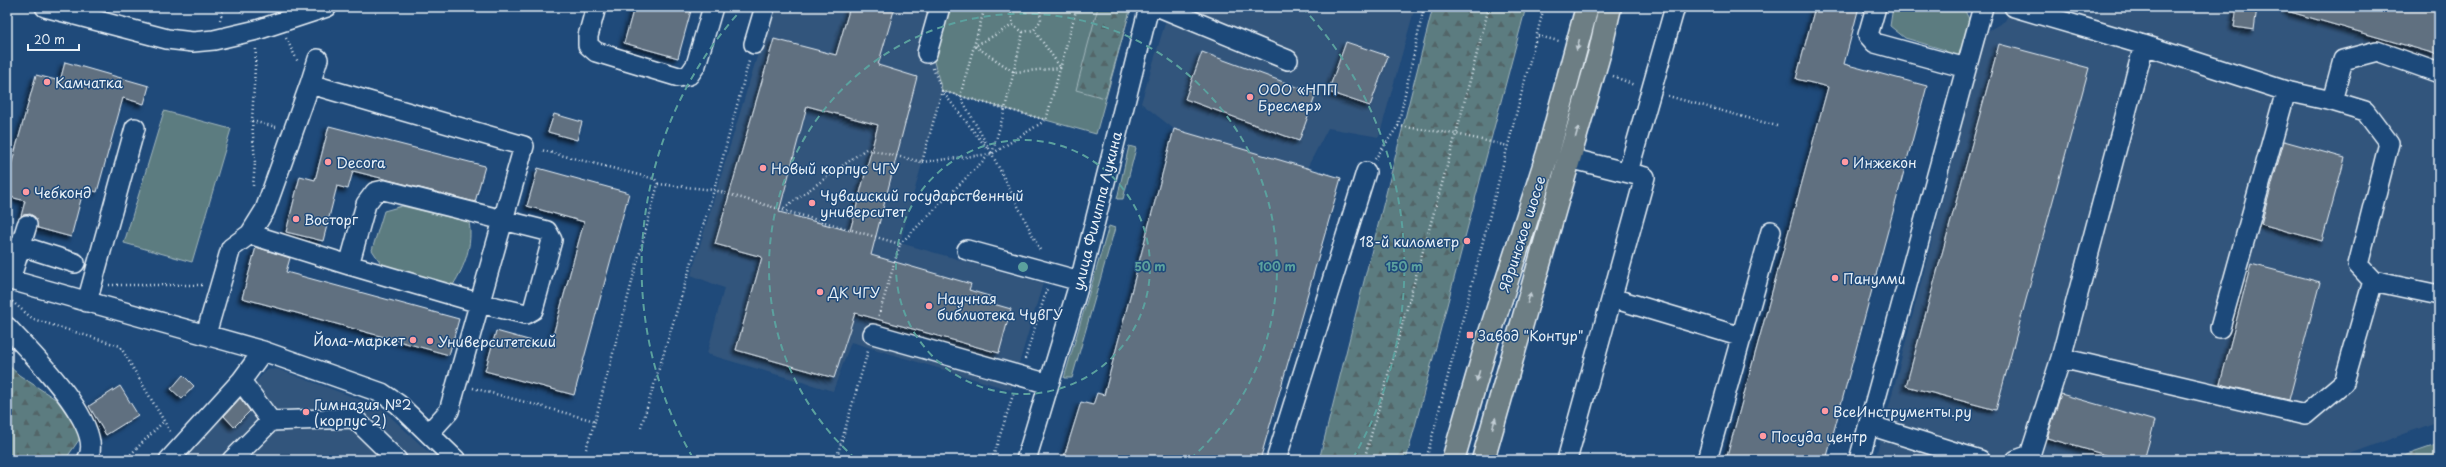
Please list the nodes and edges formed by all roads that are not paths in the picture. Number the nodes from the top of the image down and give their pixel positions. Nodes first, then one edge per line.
1 (45, 7) edge
2 (327, 7) edge
3 (596, 7) edge
4 (713, 7) edge
5 (765, 7) edge
6 (940, 7) edge
7 (1149, 7) edge
8 (1159, 7) edge
9 (1587, 7) edge
10 (1610, 7) edge
11 (1675, 7) edge
12 (1876, 7) edge
13 (1983, 7) edge
14 (2014, 7) edge
15 (754, 44) road end
16 (2144, 45) junction
17 (927, 53) road end
18 (318, 60) dead end
19 (1288, 60) dead end
20 (1966, 68) junction
21 (2439, 73) edge
22 (310, 84) junction
23 (2286, 91) junction
24 (2332, 101) junction
25 (135, 128) dead end
26 (1548, 153) junction
27 (1569, 158) junction
28 (1366, 172) road end
29 (1628, 172) junction
30 (503, 219) junction
31 (27, 225) dead end
32 (1771, 231) dead end
33 (250, 234) junction
34 (21, 246) junction
35 (967, 250) dead end
36 (75, 262) dead end
37 (350, 265) junction
38 (1080, 281) junction
39 (2373, 281) junction
40 (8, 285) edge
41 (2439, 296) edge
42 (1612, 298) junction
43 (87, 302) junction
44 (479, 303) junction
45 (7, 327) edge
46 (2220, 328) dead end
47 (206, 334) junction
48 (873, 334) road end
49 (1742, 337) junction
50 (263, 351) junction
51 (2061, 358) junction
52 (241, 381) junction
53 (1049, 384) junction
54 (271, 421) junction
55 (1869, 425) junction
56 (428, 433) junction
57 (174, 454) edge
58 (87, 460) edge
59 (232, 460) edge
60 (396, 460) edge
61 (455, 460) edge
62 (1026, 460) edge
63 (1276, 460) edge
64 (1453, 460) edge
65 (1483, 460) edge
66 (1567, 460) edge
67 (1707, 460) edge
68 (1859, 460) edge
69 (1980, 460) edge
70 (2016, 460) edge

1 - 2 street
3 - 4 street
5 - 15 street
6 - 17 street
7 - 38 street, улица Филиппа Лукина
8 - 19 street
9 -> 26 main road, Ядринское шоссе
27 -> 10 main road, Ядринское шоссе
11 - 29 street
12 - 20 street
13 - 20 street
14 - 16 street
16 - 23 street
16 - 51 street
18 - 22 street
20 - 55 street
21 - 24 street
22 - 30 street
22 - 33 street
23 - 24 street
23 - 46 street
24 - 39 street
25 - 43 street
26 - 27 main road
26 -> 64 main road, Ядринское шоссе
27 - 29 street
65 -> 27 main road, Ядринское шоссе
28 - 63 street
29 - 42 street
30 - 37 street
30 - 44 street
30 - 44 street
31 - 34 street
32 - 49 street
33 - 37 street
33 - 47 street
34 - 36 street
34 - 40 street
35 - 38 street
37 - 44 street
38 - 53 street, улица Филиппа Лукина
39 - 41 street
39 - 51 street
40 - 43 street
42 - 49 street
42 - 66 street
43 - 47 street
44 - 56 street
45 - 58 street
47 - 50 street
48 - 53 street
49 - 67 street
50 - 52 street
50 - 56 street
51 - 70 street
52 - 54 street
52 - 57 street
53 - 62 street, улица Филиппа Лукина
54 - 59 street
54 - 60 street
55 - 68 street
55 - 69 street
56 - 61 street

